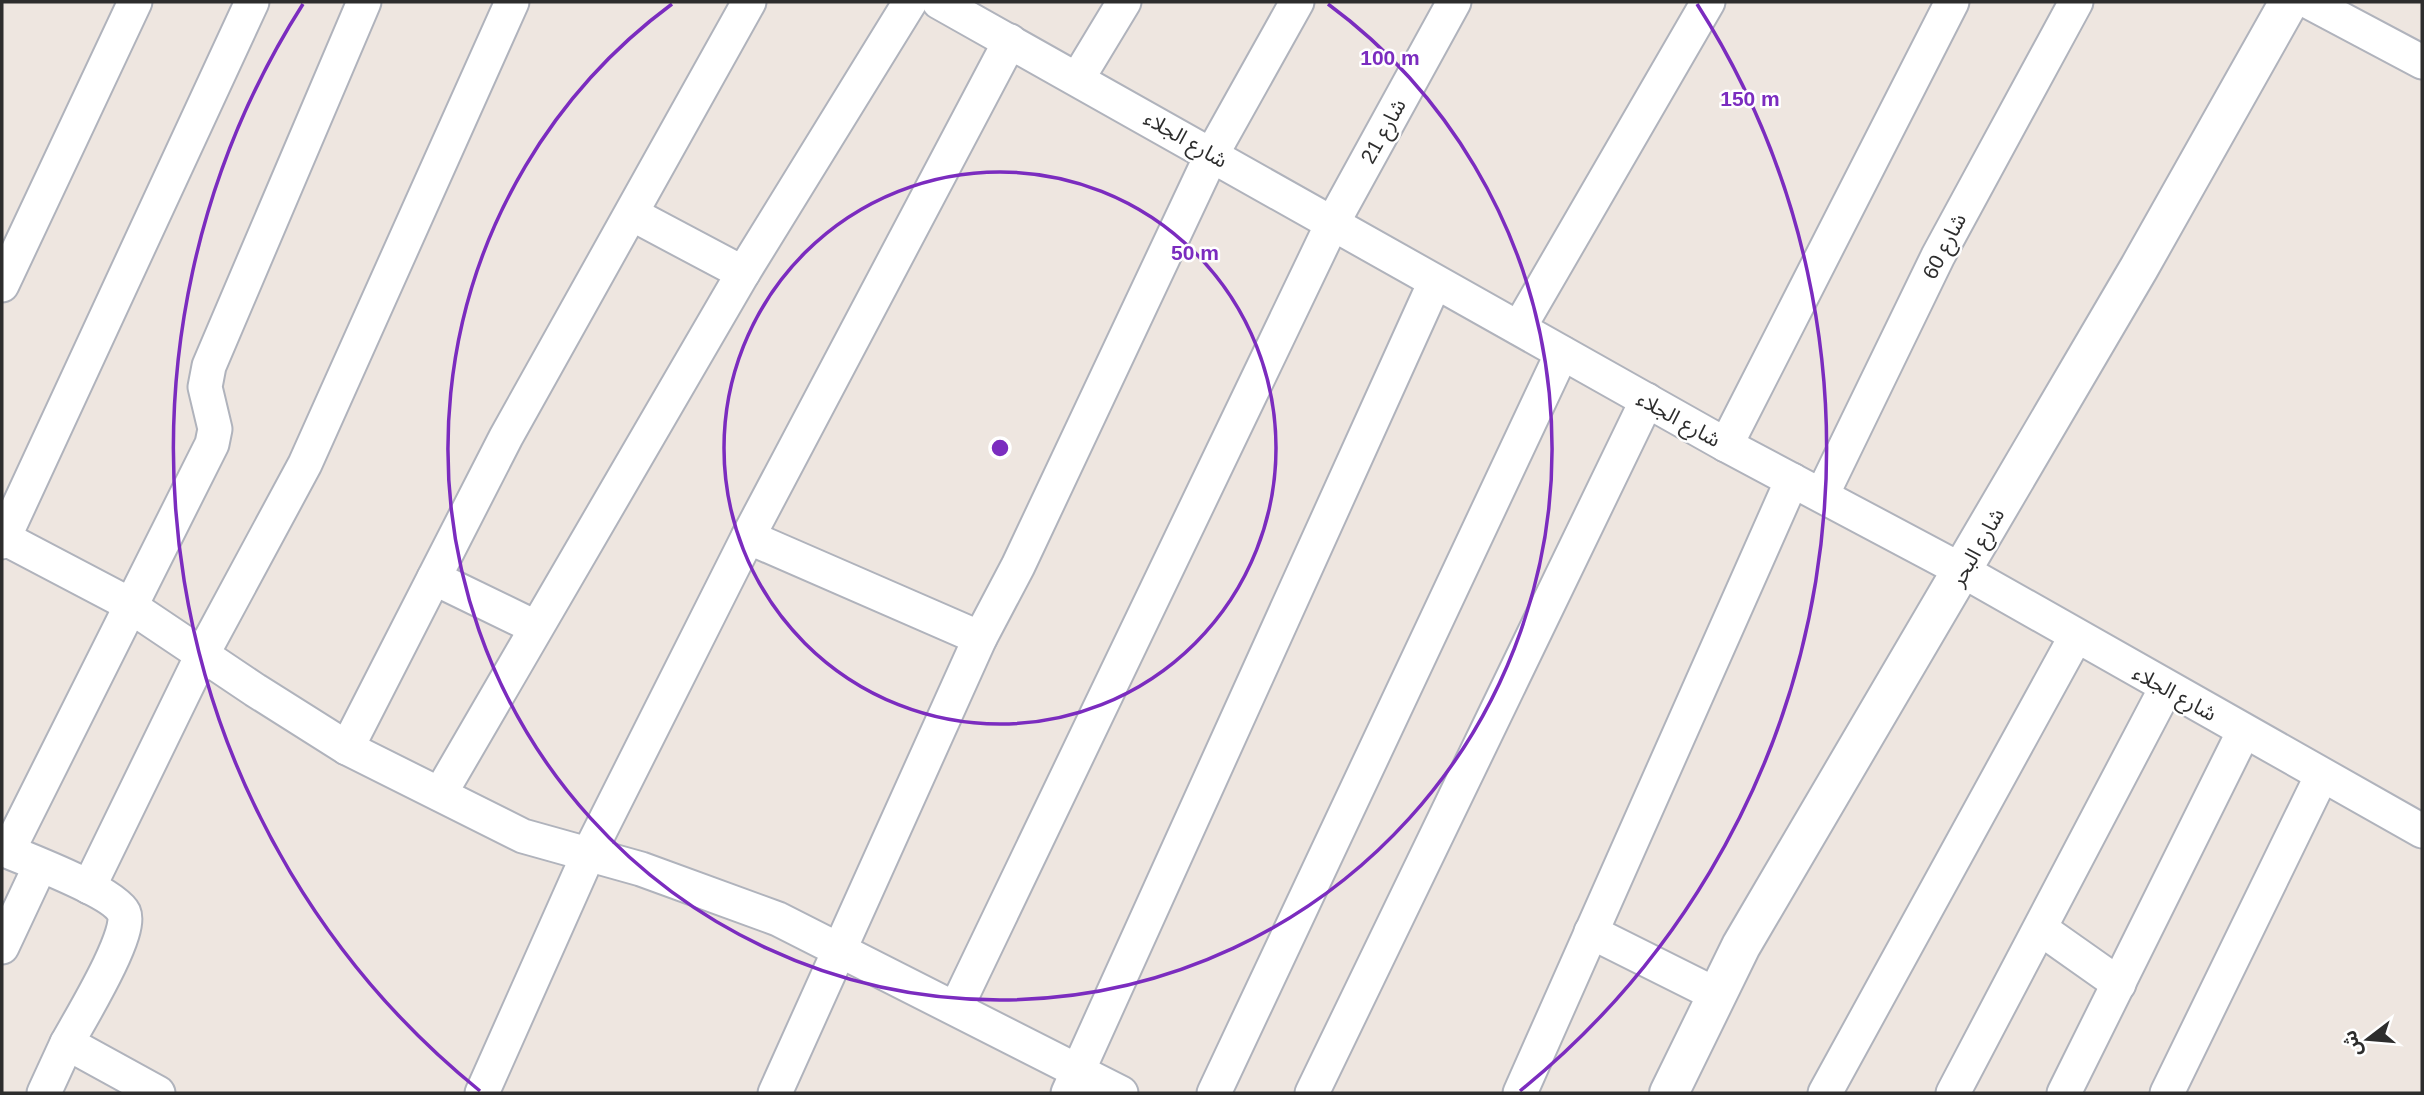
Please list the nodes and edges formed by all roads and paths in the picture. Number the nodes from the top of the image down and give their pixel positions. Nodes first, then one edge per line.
1 (135, 2) edge
2 (252, 2) edge
3 (363, 2) edge
4 (512, 2) edge
5 (748, 2) edge
6 (910, 2) edge
7 (939, 2) edge
8 (1124, 2) edge
9 (1297, 2) edge
10 (1454, 2) edge
11 (1708, 2) edge
12 (1952, 2) edge
13 (2076, 2) edge
14 (2289, 2) edge
15 (2309, 2) edge
16 (1010, 41) junction
17 (2422, 62) edge
18 (1078, 78) junction
19 (1212, 154) junction
20 (632, 214) junction
21 (1332, 224) junction
22 (743, 273) junction
23 (1435, 282) junction
24 (2, 285) edge
25 (1518, 328) junction
26 (1562, 353) junction
27 (1647, 400) junction
28 (1726, 445) junction
29 (1792, 480) junction
30 (1822, 495) junction
31 (748, 537) junction
32 (2, 539) edge
33 (1963, 571) junction
34 (434, 578) junction
35 (132, 607) junction
36 (535, 627) junction
37 (2076, 636) junction
38 (980, 638) junction
39 (202, 655) junction
40 (2166, 688) junction
41 (2244, 732) junction
42 (347, 748) junction
43 (2322, 775) junction
44 (440, 794) junction
45 (2422, 831) edge
46 (5, 850) edge
47 (588, 855) junction
48 (40, 866) junction
49 (89, 887) junction
50 (2040, 929) junction
51 (1591, 932) junction
52 (2, 947) edge
53 (841, 951) junction
54 (2119, 984) junction
55 (1717, 995) junction
56 (956, 1008) junction
57 (67, 1043) junction
58 (1073, 1082) edge
59 (44, 1093) edge
60 (158, 1093) edge
61 (482, 1093) edge
62 (775, 1093) edge
63 (1121, 1093) edge
64 (1214, 1093) edge
65 (1312, 1093) edge
66 (1520, 1093) edge
67 (1669, 1093) edge
68 (1825, 1093) edge
69 (1953, 1093) edge
70 (2064, 1093) edge
71 (2167, 1093) edge

1 - 24 street
2 - 32 street
3 - 35 street
4 - 39 street
5 - 20 street
6 - 22 street
7 - 16 street, شارع الجلاء
8 - 18 street
9 - 19 street
10 - 21 street, شارع 21
11 - 25 street
12 - 28 street
13 - 30 street, شارع 60
14 - 33 street, شارع البحر
15 - 17 street
16 - 18 street, شارع الجلاء
16 - 31 street
18 - 19 street, شارع الجلاء
19 - 21 street, شارع الجلاء
19 - 38 street
20 - 22 street
20 - 34 street
21 - 23 street, شارع الجلاء
21 - 56 street, شارع 21
22 - 36 street
23 - 25 street, شارع الجلاء
23 - 58 street
25 - 26 street, شارع الجلاء
26 - 27 street, شارع الجلاء
26 - 64 street
27 - 28 street, شارع الجلاء
27 - 65 street
28 - 29 street, شارع الجلاء
29 - 30 street, شارع الجلاء
29 - 51 street
30 - 33 street, شارع الجلاء
31 - 38 street
31 - 47 street
32 - 35 street
33 - 37 street, شارع الجلاء
33 - 55 street, شارع البحر
34 - 36 street
34 - 42 street
35 - 39 street
35 - 46 street
36 - 44 street
37 - 40 street, شارع الجلاء
37 - 68 street
38 - 53 street
39 - 42 street
39 - 49 street
40 - 41 street, شارع الجلاء
40 - 50 street
41 - 43 street, شارع الجلاء
41 - 54 street
42 - 44 street
43 - 45 street, شارع الجلاء
43 - 71 street
44 - 47 street
46 - 48 street
47 - 53 street
47 - 61 street
48 - 49 street
48 - 52 street
49 - 57 street
50 - 54 street
50 - 69 street
51 - 55 street
51 - 66 street
53 - 56 street
53 - 62 street
54 - 70 street
55 - 67 street, شارع البحر
56 - 58 street
57 - 59 street
57 - 60 street
58 - 63 street

